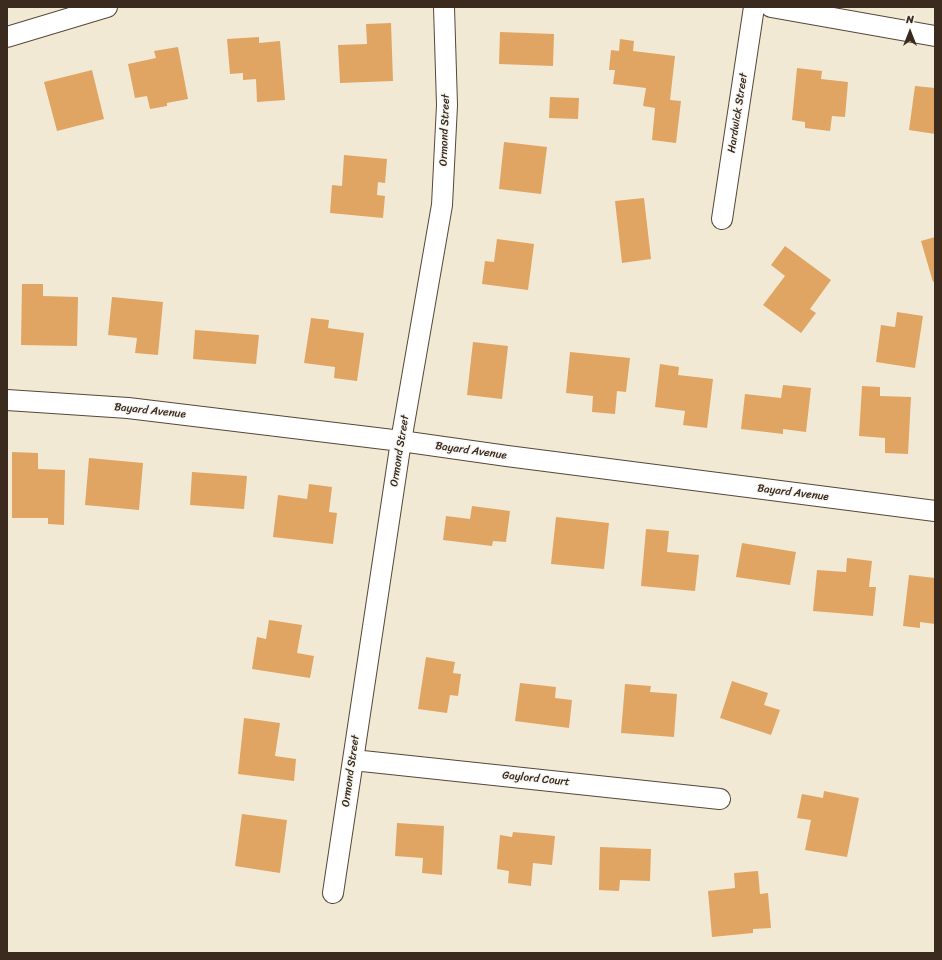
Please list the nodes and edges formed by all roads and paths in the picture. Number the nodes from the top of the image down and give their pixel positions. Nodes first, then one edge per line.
1 (107, 7) edge
2 (444, 7) edge
3 (754, 7) edge
4 (771, 7) edge
5 (935, 36) edge
6 (7, 37) edge
7 (722, 219) dead end
8 (7, 400) edge
9 (401, 441) junction
10 (935, 511) edge
11 (353, 760) junction
12 (720, 799) dead end
13 (333, 893) dead end

1 - 6 street
2 - 9 street, Ormond Street
3 - 7 street, Hardwick Street
4 - 5 street
8 - 9 street, Bayard Avenue
9 - 10 street, Bayard Avenue
9 - 11 street, Ormond Street
11 - 12 street, Gaylord Court
11 - 13 street, Ormond Street

